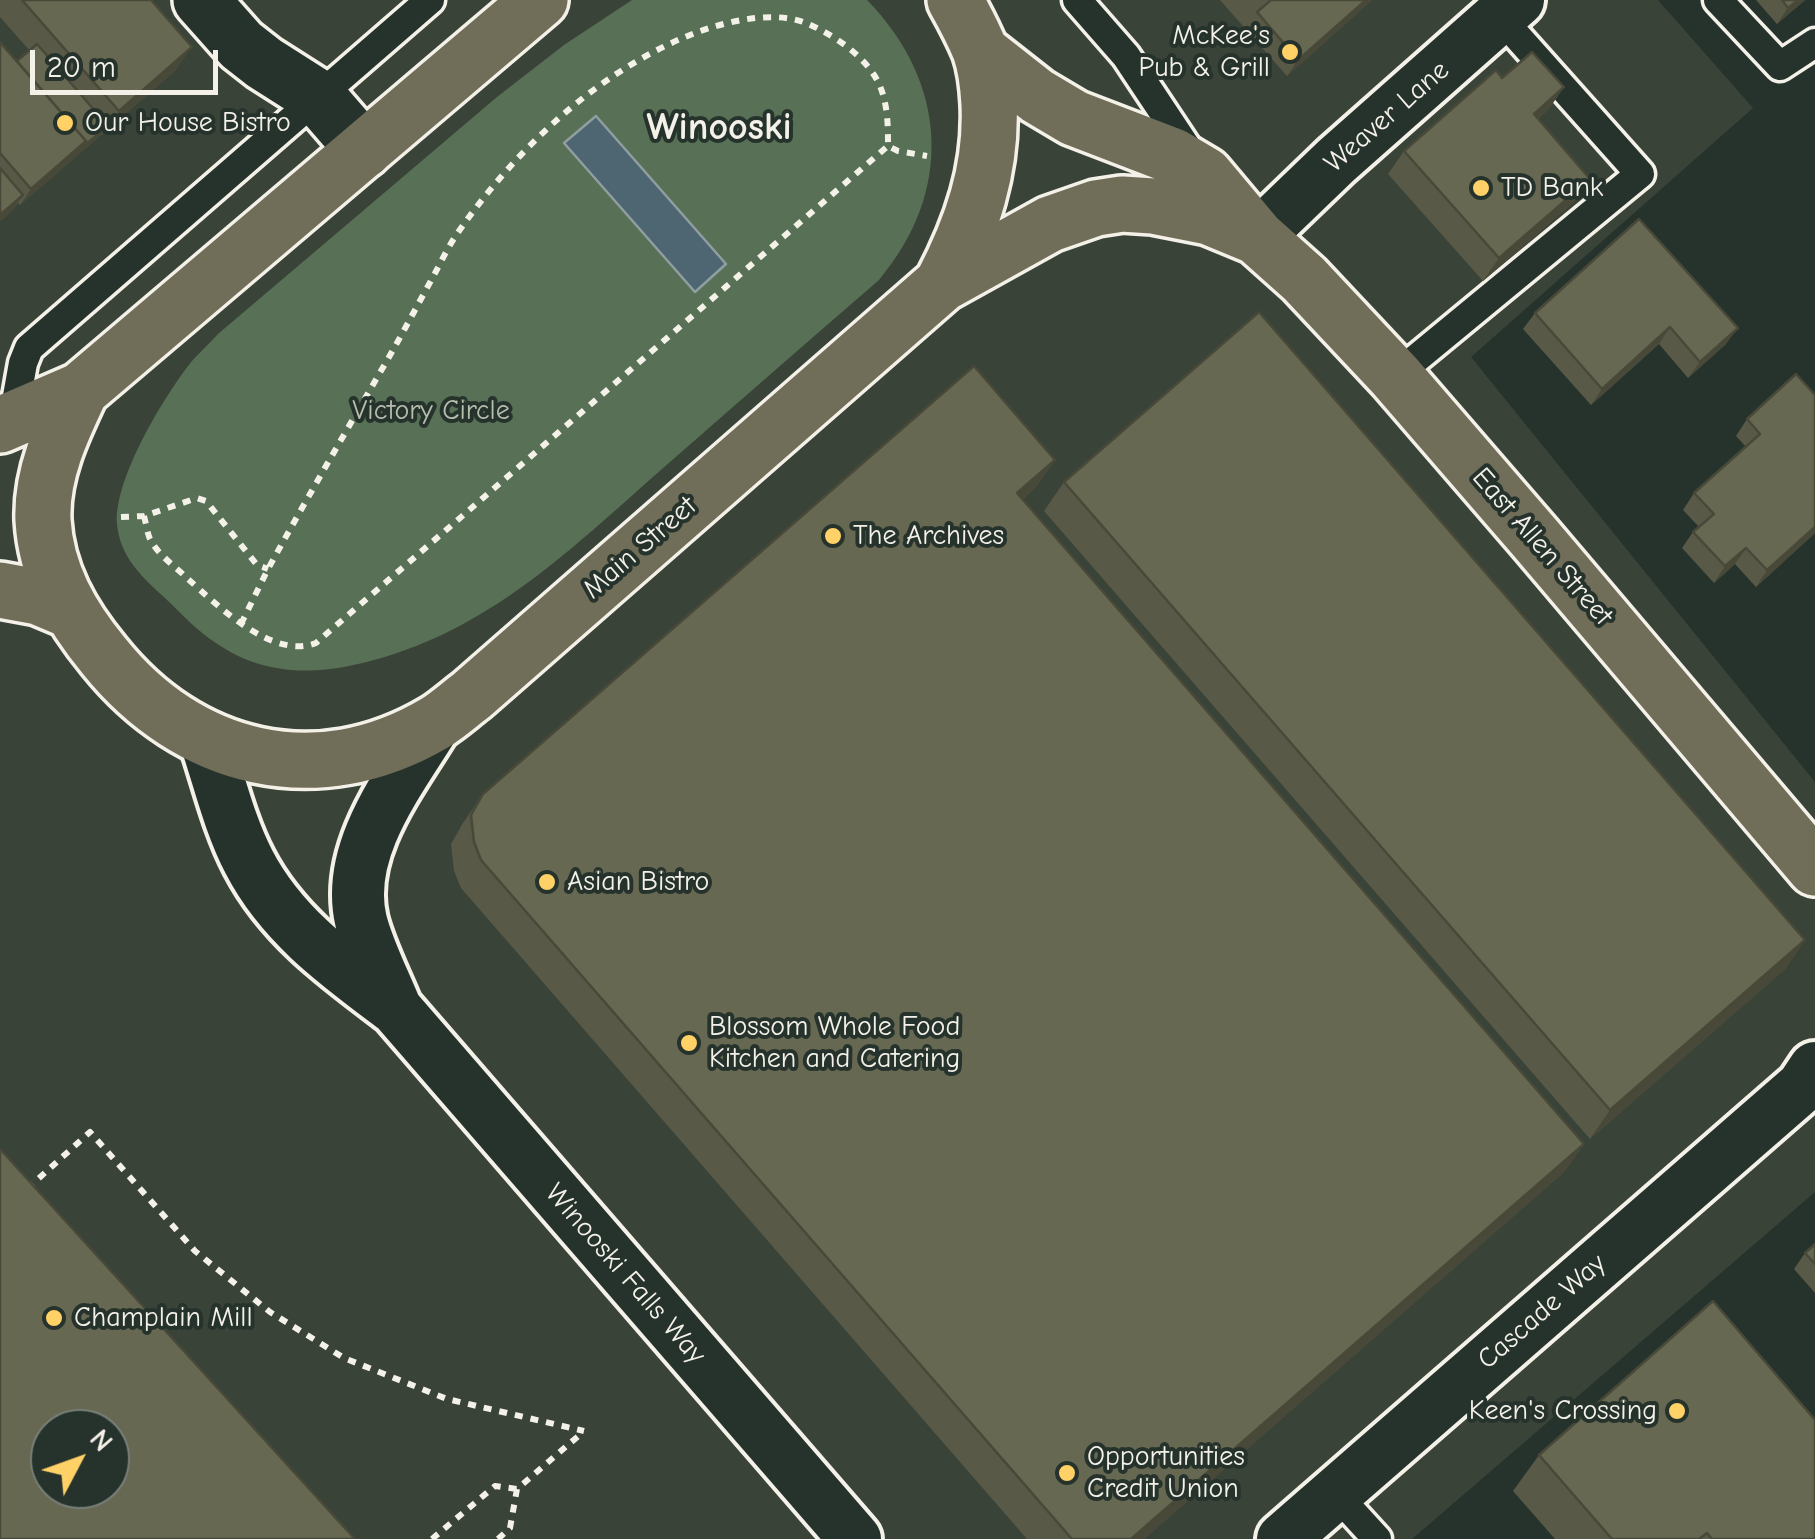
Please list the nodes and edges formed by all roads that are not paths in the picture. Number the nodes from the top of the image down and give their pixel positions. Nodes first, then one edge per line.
1 (201, 0) edge
2 (430, 0) edge
3 (540, 0) edge
4 (956, 0) edge
5 (1076, 0) edge
6 (1718, 0) edge
7 (1490, 32) edge
8 (1815, 43) edge
9 (981, 52) junction
10 (319, 98) junction
11 (364, 150) junction
12 (1204, 175) junction
13 (1258, 237) junction
14 (942, 284) junction
15 (1395, 376) junction
16 (81, 390) junction
17 (6, 422) edge
18 (0, 590) edge
19 (70, 610) junction
20 (436, 722) junction
21 (205, 738) junction
22 (1815, 868) edge
23 (396, 1009) junction
24 (1811, 1079) edge
25 (1335, 1494) junction
26 (855, 1539) edge
27 (1283, 1539) edge
28 (1377, 1539) edge

1 - 10 street
2 - 10 lane, Main Street
3 - 11 main road, Main Street
4 - 9 main road, Main Street
5 - 12 lane, East Allen Street
6 - 8 lane
7 - 13 street, Weaver Lane
7 - 15 lane
9 - 12 main road, East Allen Street
9 - 14 main road, Main Street
10 - 11 street
10 - 17 lane, Main Street
11 - 16 main road, Main Street
12 - 13 main road, East Allen Street
13 - 14 main road, East Allen Street
13 - 15 main road, East Allen Street
14 - 20 main road, Main Street
15 - 22 main road, East Allen Street
16 - 17 main road, Main Street
16 - 19 main road, Main Street
18 - 19 main road
19 - 21 main road, Main Street
20 - 21 main road, Main Street
20 - 23 street, Winooski Falls Way
21 - 23 street, Winooski Falls Way
23 - 26 street, Winooski Falls Way
24 - 25 street, Cascade Way
25 - 27 street, Cascade Way
25 - 28 lane

